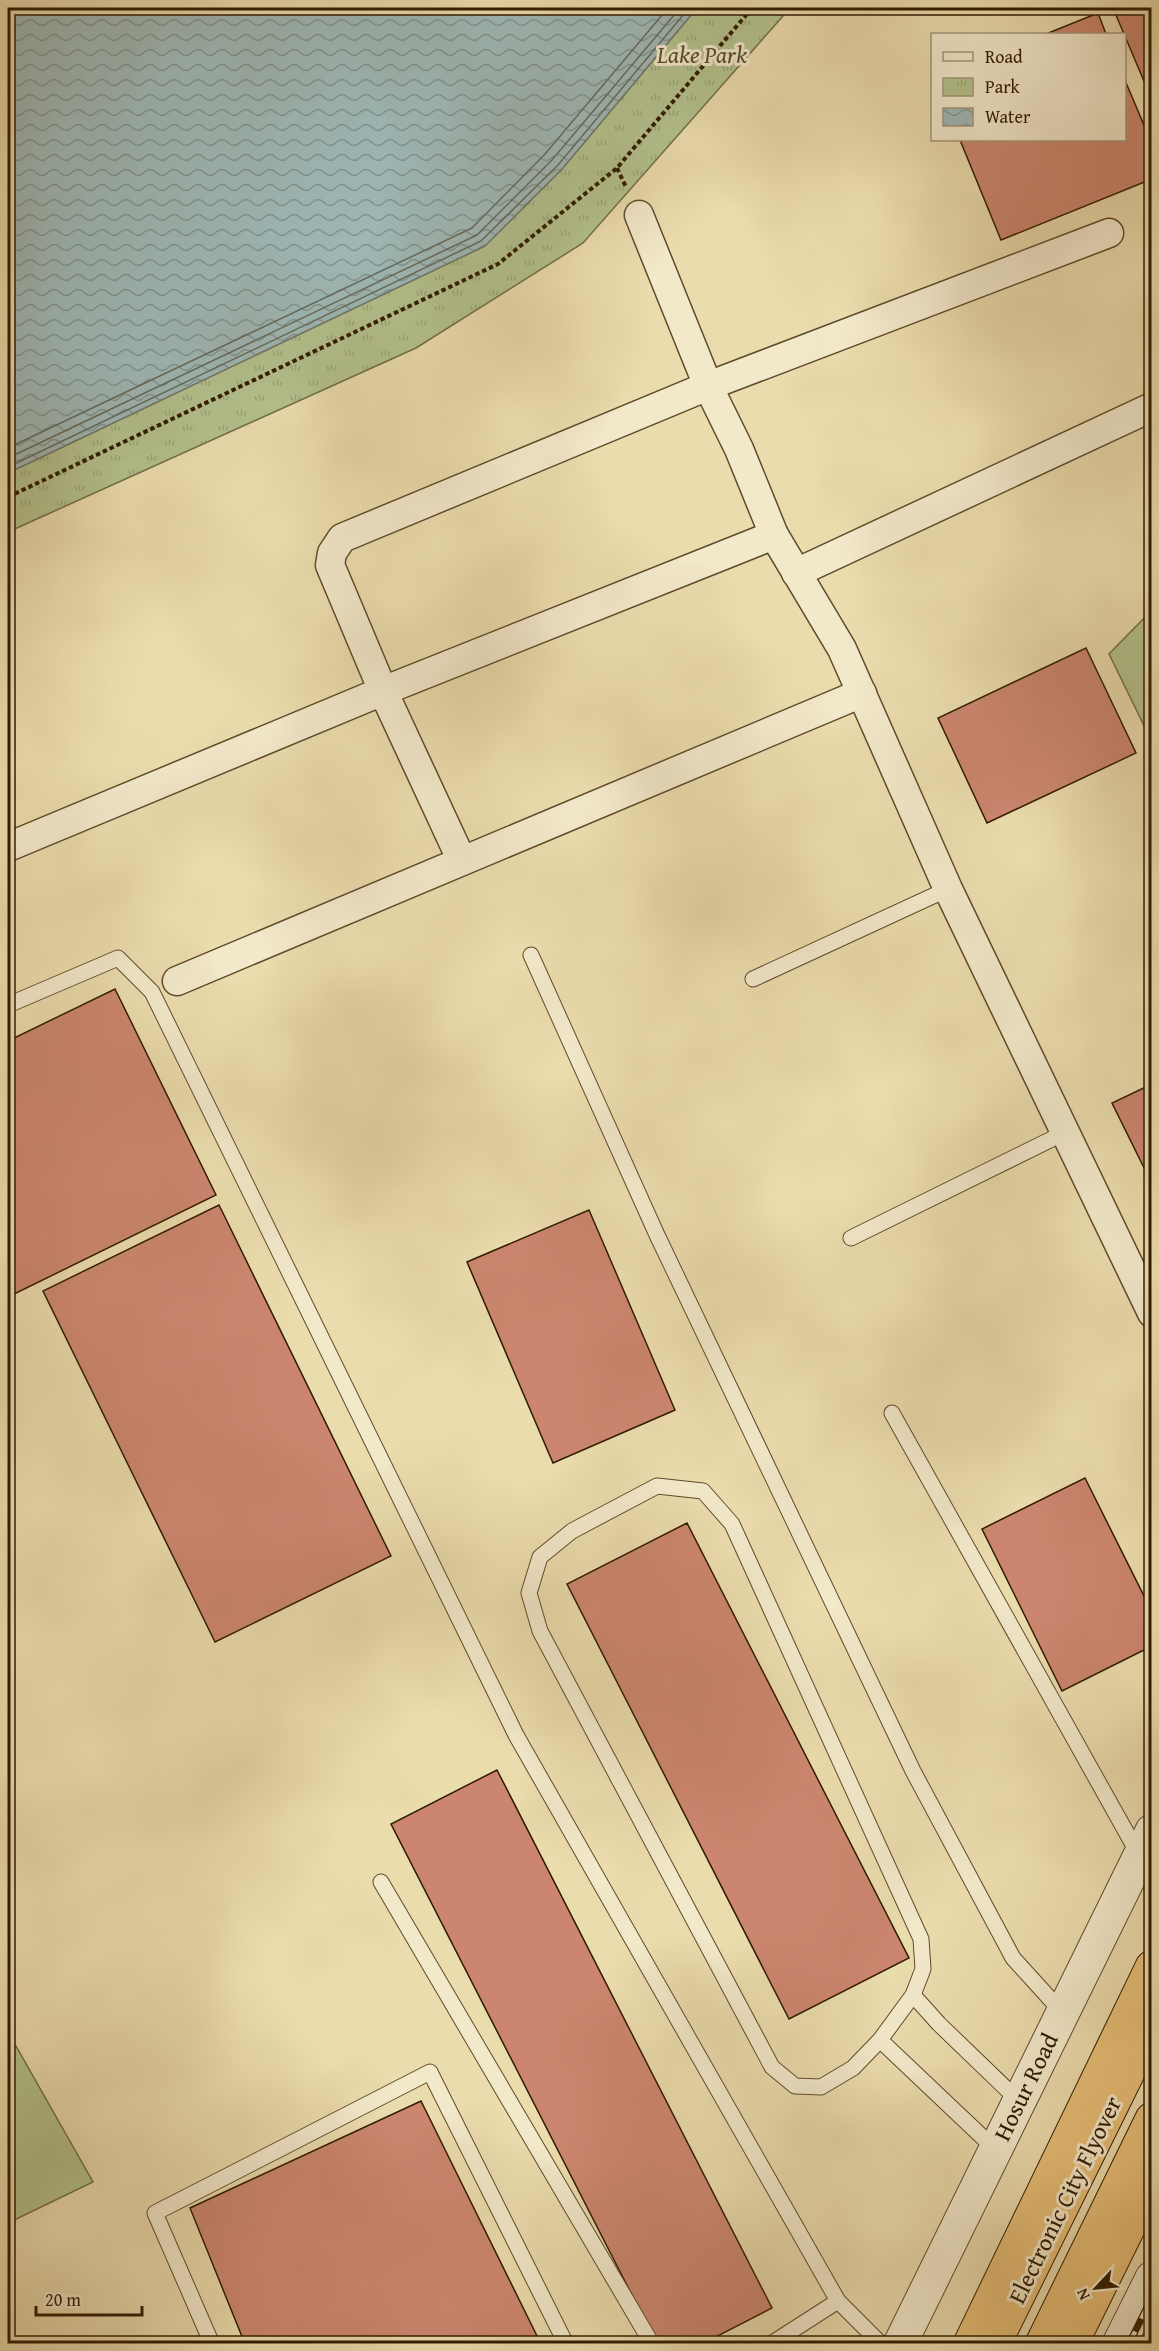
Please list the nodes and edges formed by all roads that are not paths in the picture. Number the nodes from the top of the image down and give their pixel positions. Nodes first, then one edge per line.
1 (639, 215) dead end
2 (1109, 233) dead end
3 (708, 386) junction
4 (1152, 407) edge
5 (774, 536) junction
6 (796, 573) junction
7 (383, 692) junction
8 (862, 693) junction
9 (8, 847) edge
10 (462, 861) junction
11 (948, 889) junction
12 (531, 955) dead end
13 (753, 978) dead end
14 (177, 981) dead end
15 (8, 1005) edge
16 (1064, 1133) junction
17 (851, 1238) dead end
18 (1152, 1312) edge
19 (892, 1413) dead end
20 (1145, 1843) edge
21 (381, 1882) dead end
22 (1152, 1968) edge
23 (913, 1995) junction
24 (1062, 2012) junction
25 (1152, 2024) edge
26 (880, 2040) junction
27 (1019, 2101) junction
28 (1152, 2118) edge
29 (995, 2149) junction
30 (1152, 2180) edge
31 (1152, 2278) edge
32 (838, 2301) junction
33 (212, 2343) edge
34 (566, 2343) edge
35 (652, 2343) edge
36 (771, 2343) edge
37 (881, 2343) edge
38 (900, 2343) edge
39 (970, 2343) edge
40 (994, 2343) edge
41 (1042, 2343) edge
42 (1071, 2343) edge
43 (1119, 2343) edge

1 - 3 street
2 - 3 street
3 - 5 street
3 - 7 street
4 - 6 street
5 - 6 street
5 - 7 street
6 - 8 street
7 - 9 street
7 - 10 street
8 - 10 street
8 - 11 street
10 - 14 street
11 - 13 lane
11 - 16 street
12 - 24 lane
15 - 32 lane
16 - 17 lane
16 - 18 street
19 - 20 lane
20 - 24 street, Hosur Road
21 - 35 lane
22 - 39 highway
23 - 26 lane
23 - 26 lane
23 - 27 lane
24 - 27 street, Hosur Road
25 - 40 highway, Electronic City Flyover
26 - 29 lane
27 - 29 street, Hosur Road
28 - 41 highway, Electronic City Flyover
29 - 38 street, Hosur Road
30 - 42 highway
31 - 43 street
32 - 36 lane
32 - 37 lane
33 - 34 lane

